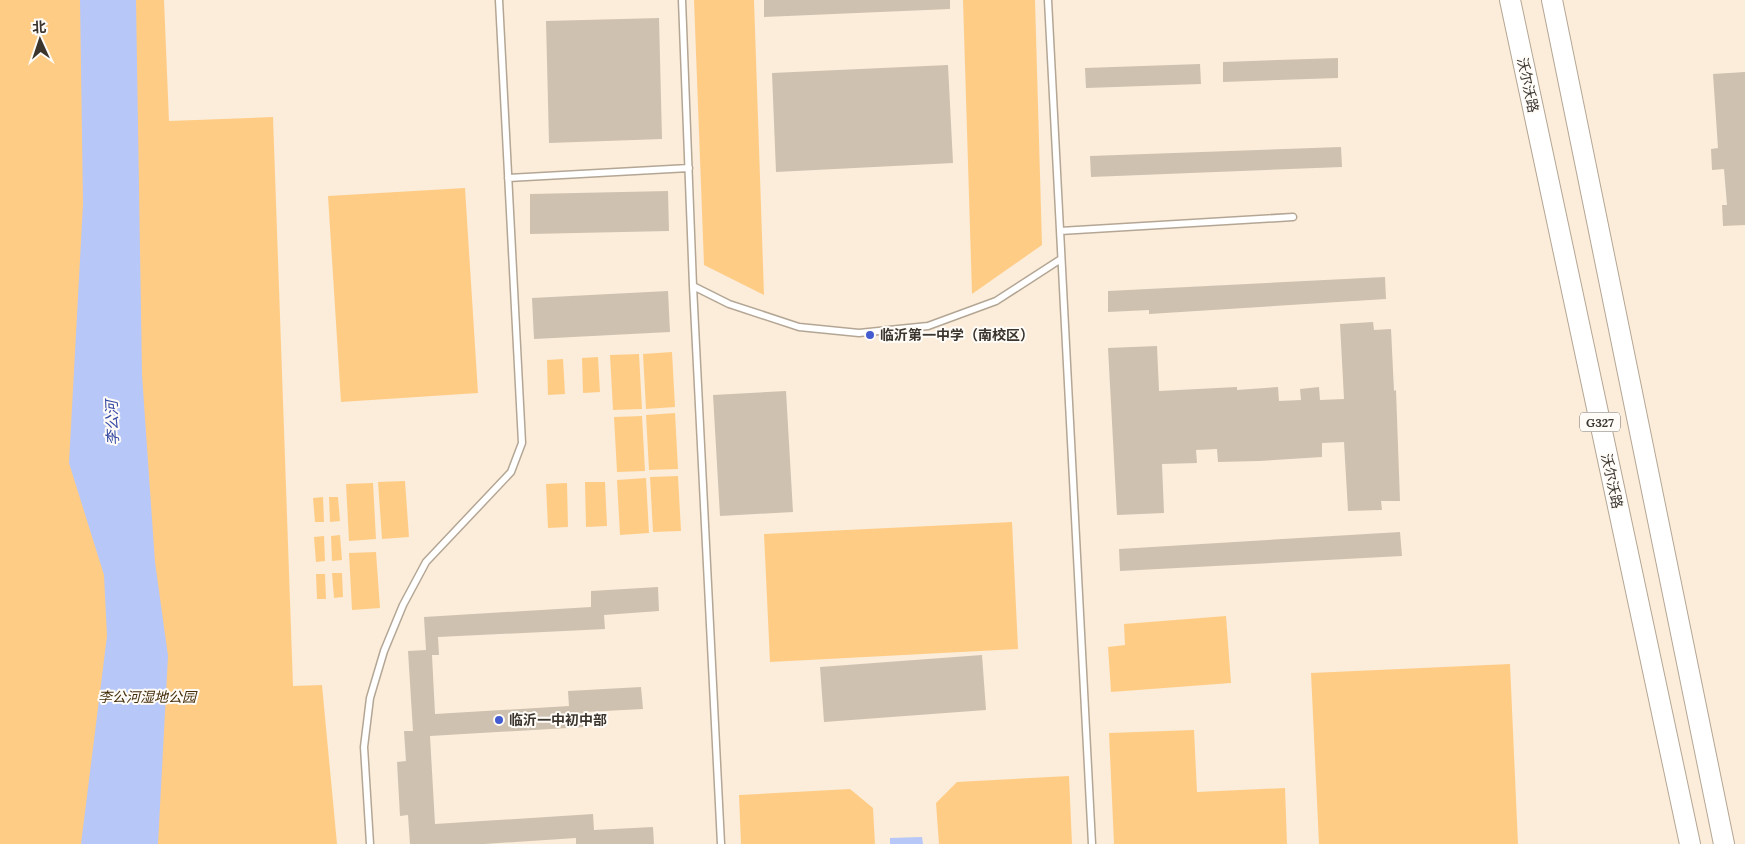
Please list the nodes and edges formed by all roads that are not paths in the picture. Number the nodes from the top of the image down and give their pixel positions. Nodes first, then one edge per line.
1 (499, 0) edge
2 (682, 0) edge
3 (1048, 0) edge
4 (1510, 0) edge
5 (1552, 0) edge
6 (689, 168) junction
7 (508, 178) junction
8 (1293, 217) dead end
9 (1060, 231) junction
10 (1061, 258) junction
11 (693, 286) junction
12 (370, 844) edge
13 (721, 844) edge
14 (1092, 844) edge
15 (1690, 844) edge
16 (1724, 844) edge

1 - 7 lane
2 - 6 lane
3 - 9 lane
4 - 15 highway, 沃尔沃路 / G327
5 - 16 highway, G327
6 - 7 lane
6 - 11 lane
7 - 12 lane
8 - 9 lane
9 - 10 lane
10 - 11 lane
10 - 14 lane
11 - 13 lane

